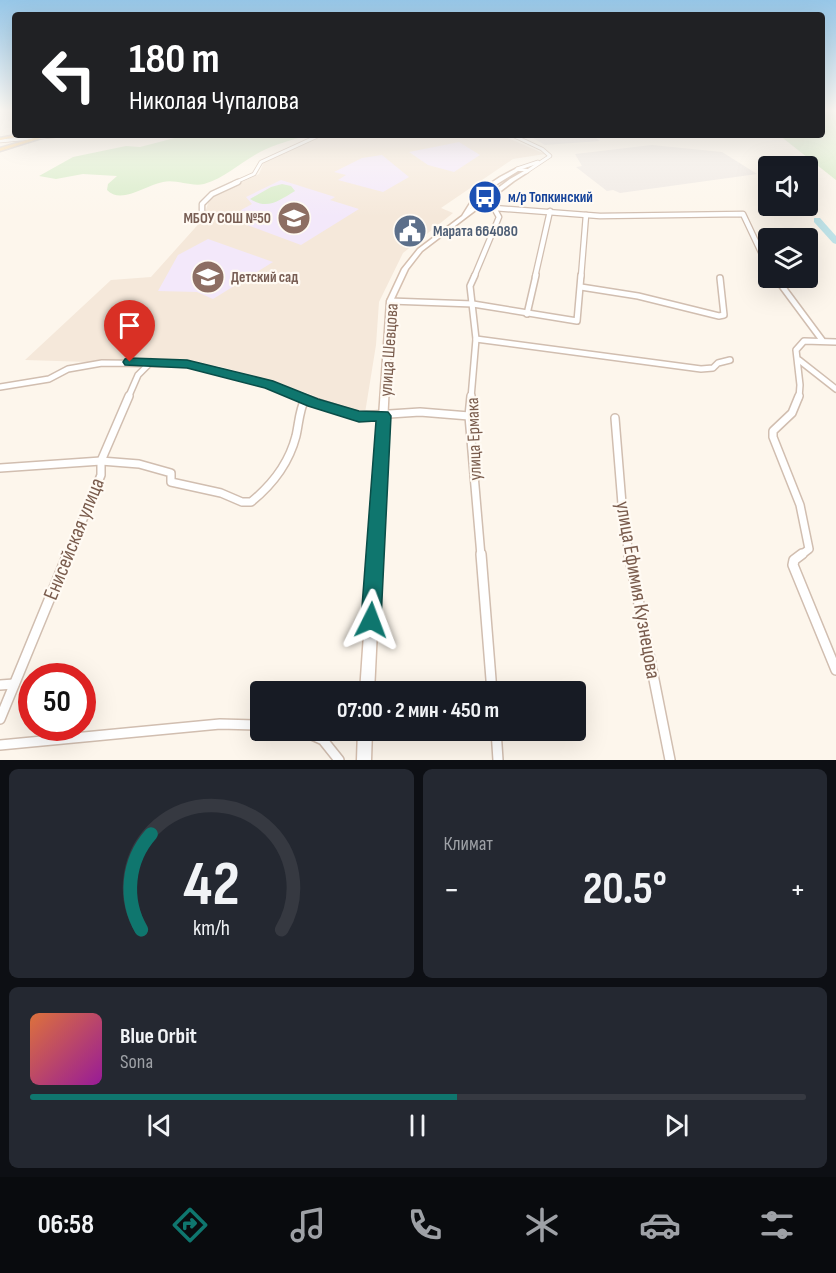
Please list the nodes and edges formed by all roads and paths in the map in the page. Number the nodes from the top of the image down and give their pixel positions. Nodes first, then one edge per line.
1 (295, 146) edge
2 (537, 146) edge
3 (544, 160) junction
4 (516, 169) junction
5 (526, 172) junction
6 (480, 205) junction
7 (494, 208) junction
8 (535, 211) junction
9 (550, 211) junction
10 (202, 214) dead end
11 (573, 214) junction
12 (464, 215) junction
13 (586, 215) junction
14 (549, 218) junction
15 (758, 251) edge
16 (720, 278) dead end
17 (581, 287) junction
18 (783, 288) edge
19 (390, 301) junction
20 (473, 304) junction
21 (527, 314) junction
22 (476, 339) junction
23 (822, 340) junction
24 (836, 342) edge
25 (730, 360) dead end
26 (797, 360) junction
27 (151, 362) junction
28 (0, 387) edge
29 (836, 390) edge
30 (305, 399) junction
31 (383, 416) junction
32 (469, 416) junction
33 (615, 418) dead end
34 (101, 461) junction
35 (0, 468) edge
36 (836, 670) edge
37 (368, 681) edge
38 (491, 681) edge
39 (14, 684) junction
40 (0, 685) edge
41 (0, 718) edge
42 (250, 725) edge
43 (324, 741) edge
44 (365, 741) edge
45 (497, 741) edge
46 (0, 745) edge
47 (339, 760) edge
48 (364, 760) edge
49 (498, 760) edge
50 (670, 760) edge

1 - 10 street
2 - 3 street, улица Шевцова
3 - 4 street
3 - 5 street, улица Шевцова
4 - 5 main road
4 - 12 main road
5 - 6 main road, улица Шевцова
6 - 7 street
6 - 12 main road, улица Шевцова
7 - 8 street
7 - 20 street, улица Ермака
8 - 9 street
8 - 11 street
8 - 14 street
9 - 11 street
9 - 14 street
11 - 13 street
12 - 19 main road, улица Шевцова
13 - 15 street
13 - 17 street
14 - 21 street
16 - 17 street
17 - 21 street
18 - 23 street
19 - 20 street
19 - 31 main road, улица Шевцова
20 - 21 street
20 - 22 street, улица Ермака
22 - 25 street
22 - 32 street, улица Ермака
23 - 24 street
23 - 26 street
26 - 29 street
26 - 36 street
27 - 28 street
27 - 30 street
27 - 34 street, Енисейская улица
30 - 31 street
30 - 34 street
31 - 32 street
31 - 37 main road, улица Шевцова
32 - 38 street, улица Ермака
33 - 50 street, улица Ефимия Кузнецова
34 - 35 street
34 - 39 street, Енисейская улица
39 - 40 street
39 - 41 street, Енисейская улица
42 - 46 street
43 - 47 street
44 - 48 main road
45 - 49 street

